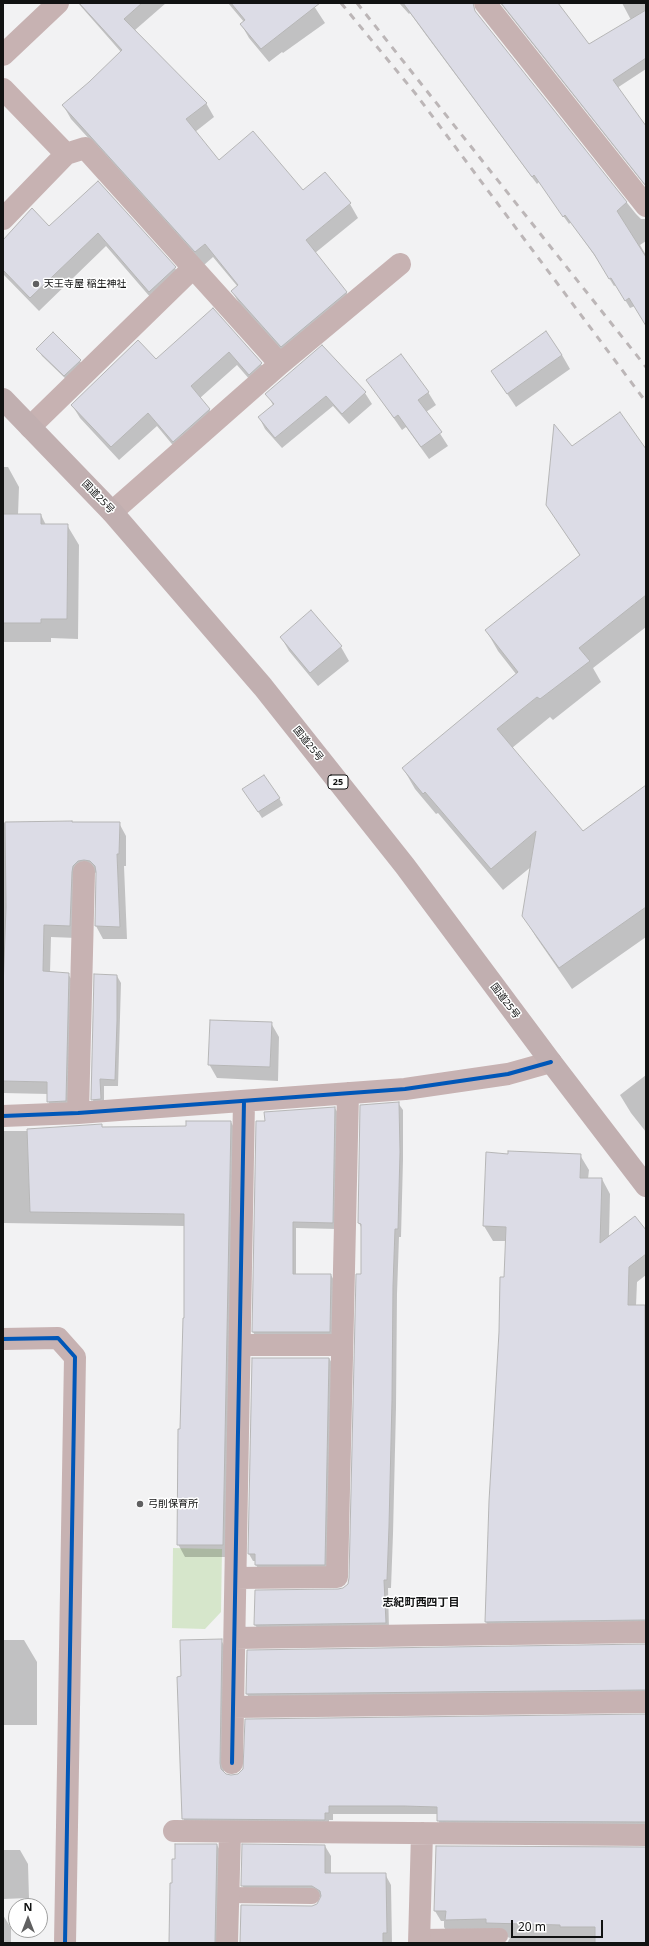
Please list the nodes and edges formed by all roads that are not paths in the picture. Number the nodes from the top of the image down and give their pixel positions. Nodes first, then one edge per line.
1 (58, 3) edge
2 (485, 3) edge
3 (3, 55) edge
4 (3, 89) edge
5 (66, 154) junction
6 (646, 206) edge
7 (3, 219) edge
8 (400, 264) dead end
9 (193, 268) junction
10 (280, 364) junction
11 (3, 399) edge
12 (30, 427) junction
13 (112, 512) junction
14 (84, 872) dead end
15 (551, 1062) junction
16 (348, 1093) junction
17 (244, 1101) junction
18 (78, 1113) junction
19 (3, 1116) edge
20 (646, 1186) edge
21 (3, 1339) edge
22 (240, 1344) junction
23 (342, 1344) junction
24 (236, 1578) junction
25 (646, 1632) edge
26 (235, 1638) junction
27 (646, 1702) edge
28 (233, 1707) junction
29 (232, 1763) dead end
30 (174, 1831) dead end
31 (230, 1832) junction
32 (422, 1833) junction
33 (646, 1835) edge
34 (228, 1895) junction
35 (312, 1896) dead end
36 (500, 1936) dead end
37 (419, 1940) edge
38 (65, 1943) edge
39 (227, 1943) edge

1 - 3 street
2 - 6 street
4 - 5 street
5 - 7 street
5 - 9 street
8 - 10 street
9 - 10 street
9 - 12 street
10 - 13 street
11 - 12 highway, 国道25号 / 25
12 - 13 highway, 国道25号 / 25
13 - 15 highway, 国道25号 / 25
14 - 18 street
15 - 16 street
15 - 20 highway, 国道25号 / 25
16 - 17 street
16 - 23 street
17 - 18 street
17 - 22 street
18 - 19 street
21 - 38 street
22 - 23 street
22 - 24 street
23 - 24 street
24 - 26 street
25 - 26 street
26 - 28 street
27 - 28 street
28 - 29 street
30 - 31 street
31 - 32 street
31 - 34 street
32 - 33 street
32 - 37 street
34 - 35 lane
34 - 39 street
36 - 37 lane

